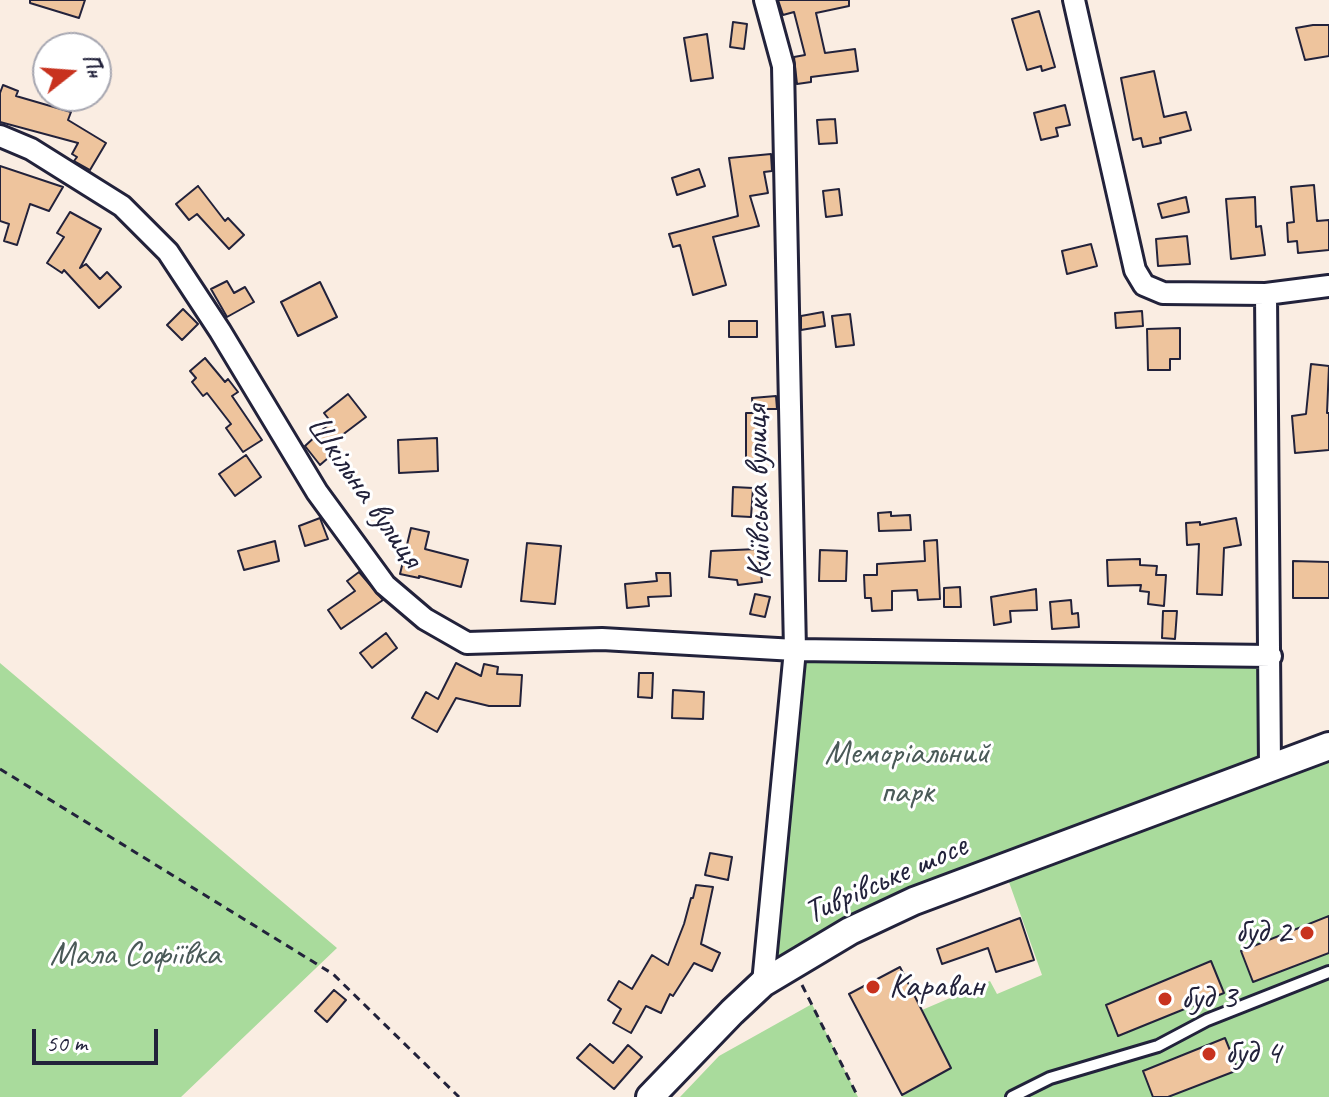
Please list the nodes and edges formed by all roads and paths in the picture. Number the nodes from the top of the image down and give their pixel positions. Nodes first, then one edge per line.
1 (765, 0) edge
2 (1074, 0) edge
3 (0, 136) edge
4 (1329, 286) edge
5 (1266, 294) junction
6 (795, 650) junction
7 (1271, 656) junction
8 (1329, 746) edge
9 (1270, 767) junction
10 (0, 769) edge
11 (791, 964) junction
12 (1329, 972) edge
13 (763, 983) junction
14 (459, 1097) edge
15 (650, 1097) edge
16 (858, 1097) edge
17 (1012, 1097) edge

1 - 6 street, Київська вулиця
2 - 5 street
3 - 6 street, Шкільна вулиця
4 - 5 street
5 - 7 street
6 - 7 street, Шкільна вулиця
6 - 13 street, Київська вулиця
7 - 9 street
8 - 9 main road, Тиврівське шосе
9 - 11 main road, Тиврівське шосе
10 - 14 path
11 - 13 main road, Тиврівське шосе
11 - 16 path
12 - 17 lane
13 - 15 main road, Тиврівське шосе

